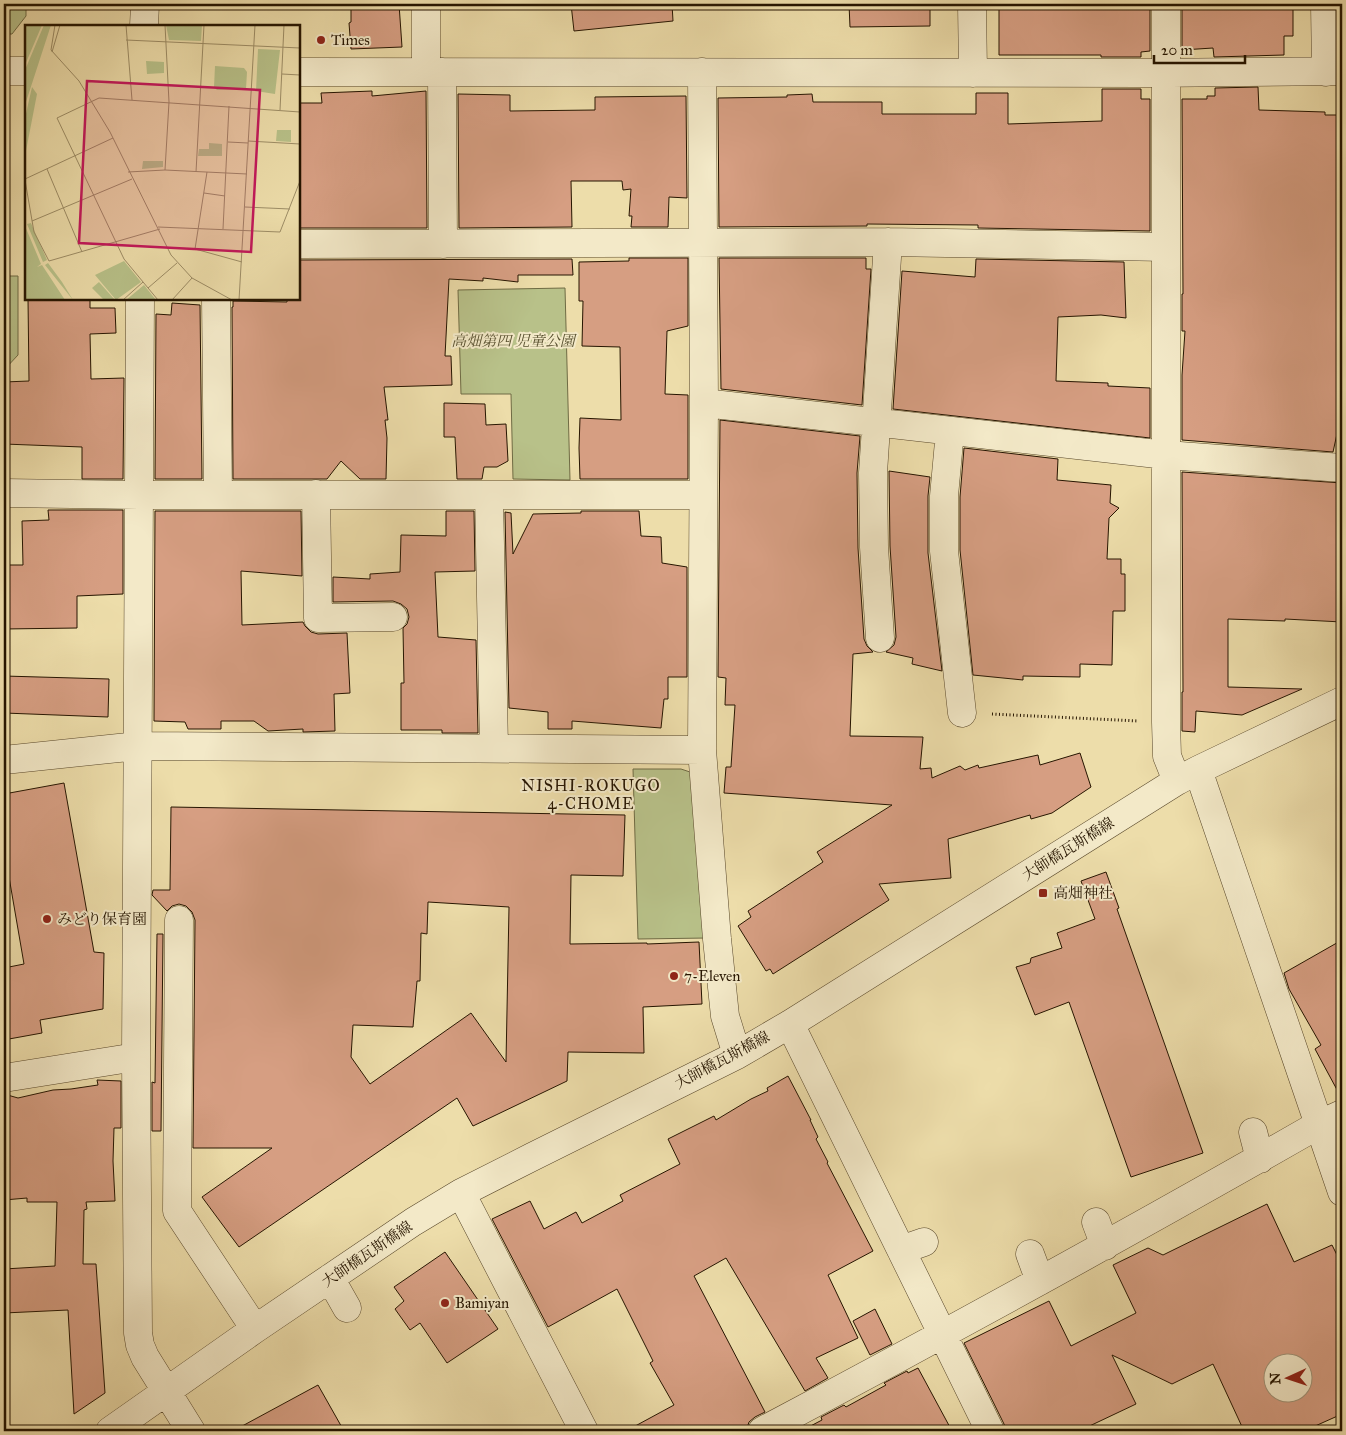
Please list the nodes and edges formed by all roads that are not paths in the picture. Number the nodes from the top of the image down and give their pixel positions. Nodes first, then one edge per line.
1 (145, 4) edge
2 (426, 4) edge
3 (972, 4) edge
4 (1166, 4) edge
5 (1325, 4) edge
6 (144, 25) edge
7 (4, 71) edge
8 (25, 71) edge
9 (434, 71) junction
10 (300, 72) edge
11 (702, 72) junction
12 (1334, 72) edge
13 (972, 73) junction
14 (1166, 73) junction
15 (888, 242) junction
16 (702, 243) junction
17 (300, 244) edge
18 (443, 244) junction
19 (1166, 247) junction
20 (140, 300) edge
21 (216, 300) edge
22 (704, 403) junction
23 (877, 422) junction
24 (950, 431) junction
25 (1166, 454) junction
26 (1342, 468) edge
27 (4, 493) edge
28 (316, 494) junction
29 (489, 494) junction
30 (703, 494) junction
31 (139, 495) junction
32 (218, 495) junction
33 (393, 617) dead end
34 (880, 638) dead end
35 (1342, 702) edge
36 (962, 713) road end
37 (138, 746) junction
38 (494, 748) junction
39 (702, 750) junction
40 (4, 760) edge
41 (1187, 775) junction
42 (179, 920) dead end
43 (790, 1024) junction
44 (737, 1055) junction
45 (136, 1058) junction
46 (4, 1078) edge
47 (1330, 1120) edge
48 (1253, 1132) dead end
49 (1260, 1159) junction
50 (1342, 1192) edge
51 (460, 1194) junction
52 (1030, 1254) dead end
53 (330, 1278) junction
54 (1040, 1281) junction
55 (347, 1308) dead end
56 (255, 1329) junction
57 (943, 1335) junction
58 (167, 1391) junction
59 (110, 1431) edge
60 (191, 1431) edge
61 (584, 1431) edge
62 (762, 1431) edge
63 (990, 1431) edge

1 - 6 street
2 - 9 street
3 - 13 street
4 - 14 street
5 - 12 street
7 - 8 street
9 - 10 street
9 - 11 street
9 - 18 street
11 - 13 street
11 - 16 street
12 - 14 street
13 - 14 street
14 - 19 street
15 - 16 street
15 - 19 street
15 - 23 street
16 - 18 street
16 - 22 street
17 - 18 street
19 - 25 street
20 - 31 street
21 - 32 street
22 - 23 street
22 - 30 street
23 - 24 street
23 - 34 street
24 - 25 street
24 - 36 street
25 - 26 street
25 - 41 street
27 - 31 street
28 - 29 street
28 - 32 street
28 - 33 street
29 - 30 street
29 - 38 street
30 - 39 street
31 - 32 street
31 - 37 street
35 - 41 street, 大師橋瓦斯橋線
37 - 38 street
37 - 40 street
37 - 45 street
38 - 39 street
39 - 44 street
41 - 43 street, 大師橋瓦斯橋線
41 - 47 street
42 - 56 street
43 - 44 street, 大師橋瓦斯橋線
43 - 57 street
44 - 51 street, 大師橋瓦斯橋線
45 - 46 street
45 - 58 street
47 - 49 street
47 - 50 street
48 - 49 street
49 - 54 street
51 - 53 street, 大師橋瓦斯橋線
51 - 61 street
52 - 54 street
53 - 55 street
53 - 56 street, 大師橋瓦斯橋線
54 - 57 street
56 - 58 street, 大師橋瓦斯橋線
57 - 62 street
57 - 63 street
58 - 59 street, 大師橋瓦斯橋線
58 - 60 street

